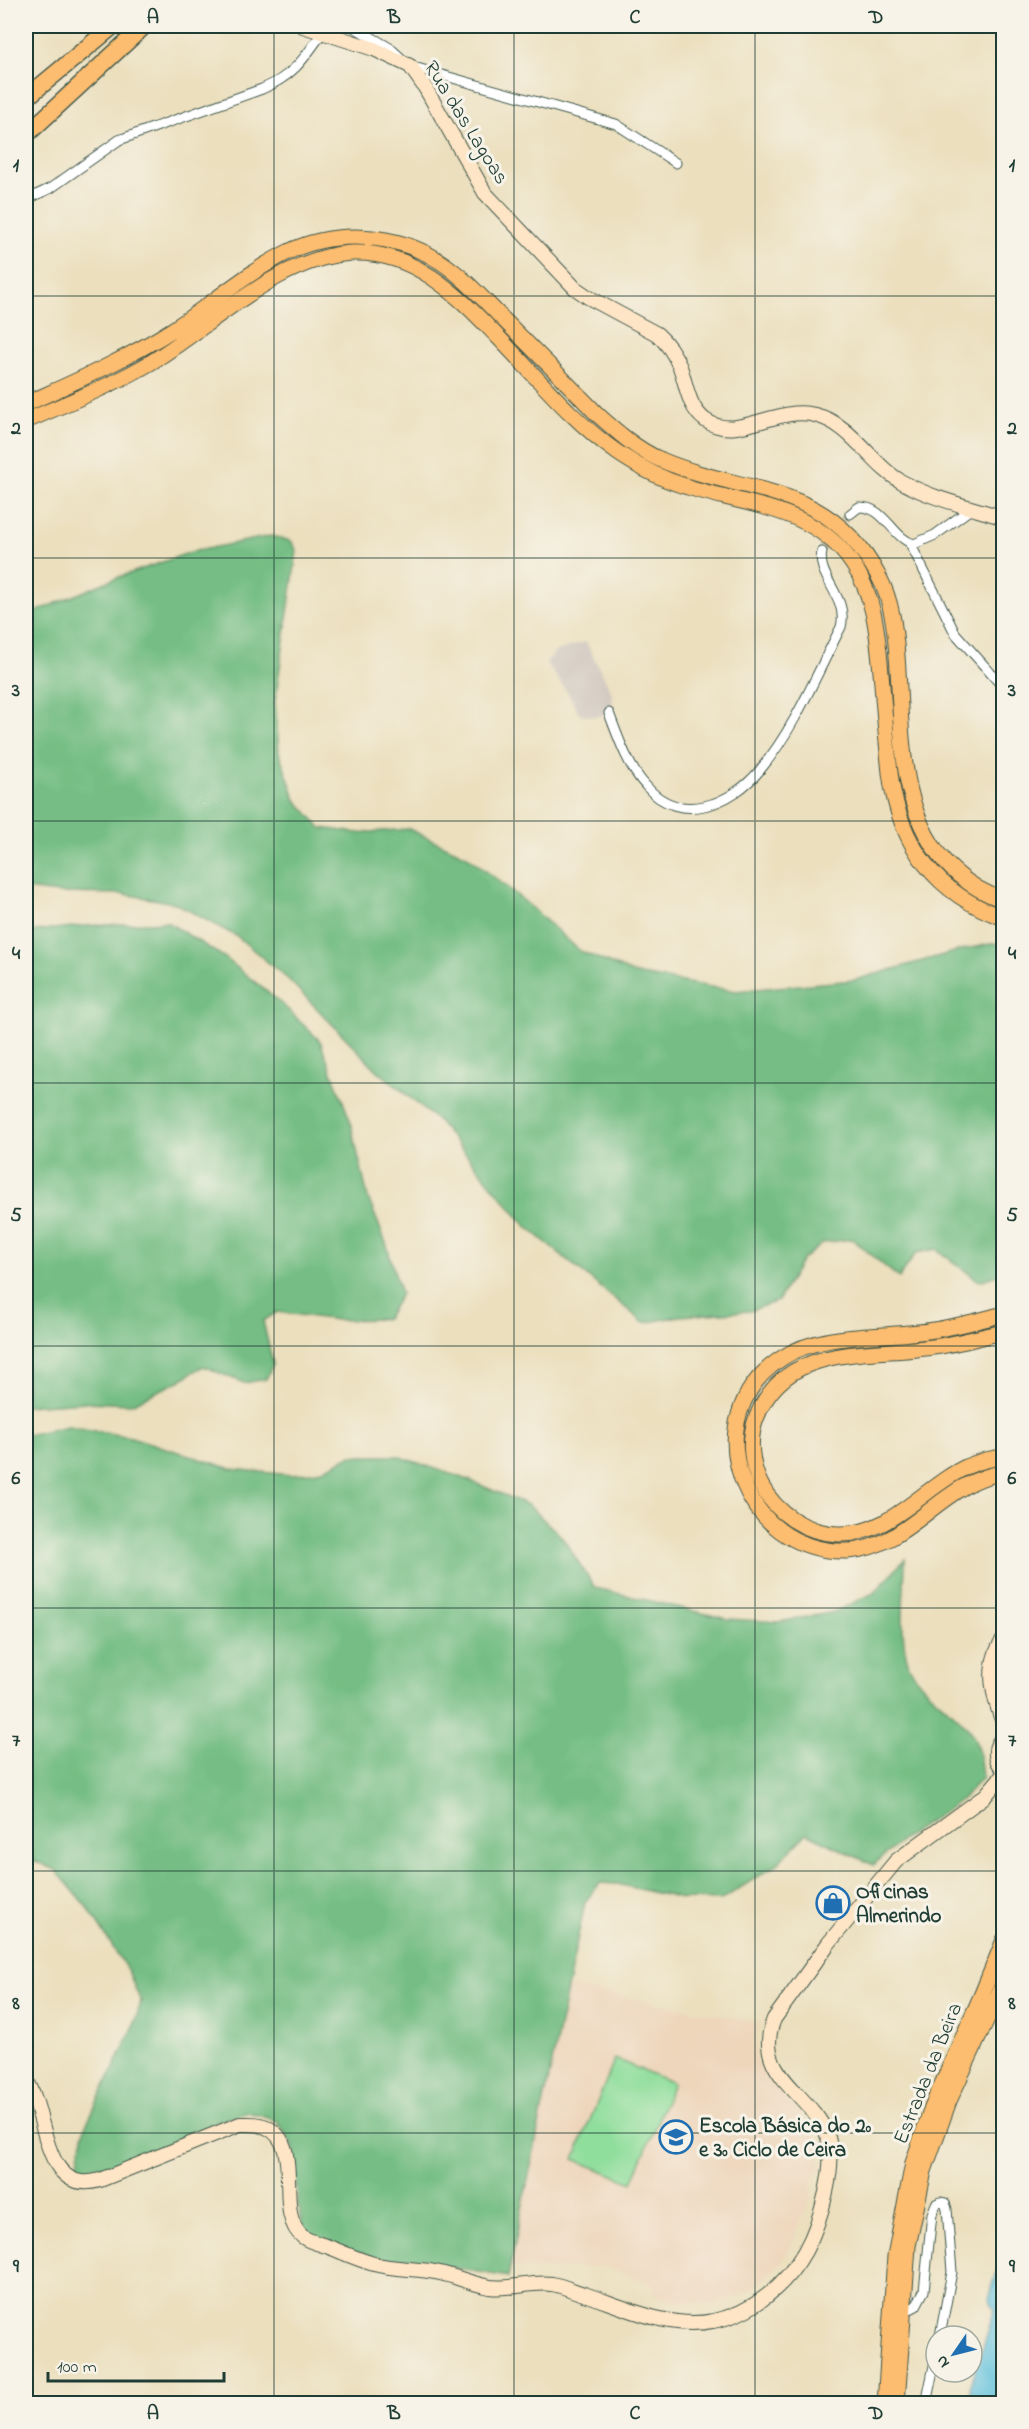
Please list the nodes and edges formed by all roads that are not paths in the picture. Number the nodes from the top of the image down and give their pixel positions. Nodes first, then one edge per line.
1 (113, 26) edge
2 (144, 26) edge
3 (303, 26) edge
4 (352, 26) edge
5 (26, 33) edge
6 (322, 33) junction
7 (26, 42) edge
8 (410, 66) junction
9 (26, 98) edge
10 (26, 135) edge
11 (676, 163) dead end
12 (26, 198) edge
13 (26, 404) edge
14 (26, 421) edge
15 (972, 508) junction
16 (850, 514) dead end
17 (1004, 518) edge
18 (909, 543) junction
19 (822, 552) dead end
20 (1004, 688) edge
21 (609, 713) dead end
22 (1004, 900) edge
23 (1004, 918) edge
24 (1004, 1314) edge
25 (1004, 1332) edge
26 (1004, 1457) edge
27 (1004, 1473) edge
28 (1004, 1639) edge
29 (1004, 1725) edge
30 (1004, 1737) edge
31 (1004, 1769) edge
32 (1004, 1774) edge
33 (1004, 1940) edge
34 (1004, 1982) edge
35 (26, 2080) edge
36 (904, 2312) junction
37 (942, 2324) edge
38 (930, 2384) edge
39 (885, 2403) edge
40 (897, 2403) edge
41 (926, 2403) edge

1 - 9 highway
2 - 10 highway
3 - 6 street, Rua das Lagoas
4 - 8 street
5 - 7 street
6 - 8 street, Rua das Lagoas
6 - 12 street
8 - 11 street
8 - 15 street, Rua das Lagoas
13 - 22 main road
14 - 23 main road
15 - 17 street, Rua das Lagoas
15 - 18 street
16 - 18 street
18 - 20 street
19 - 21 street
24 - 27 main road
25 - 26 main road
28 - 29 street
30 - 31 street
32 - 35 street
33 - 39 main road, Estrada da Beira
34 - 36 main road, Estrada da Beira
36 - 37 street
36 - 40 main road, Estrada da Beira
38 - 41 street

